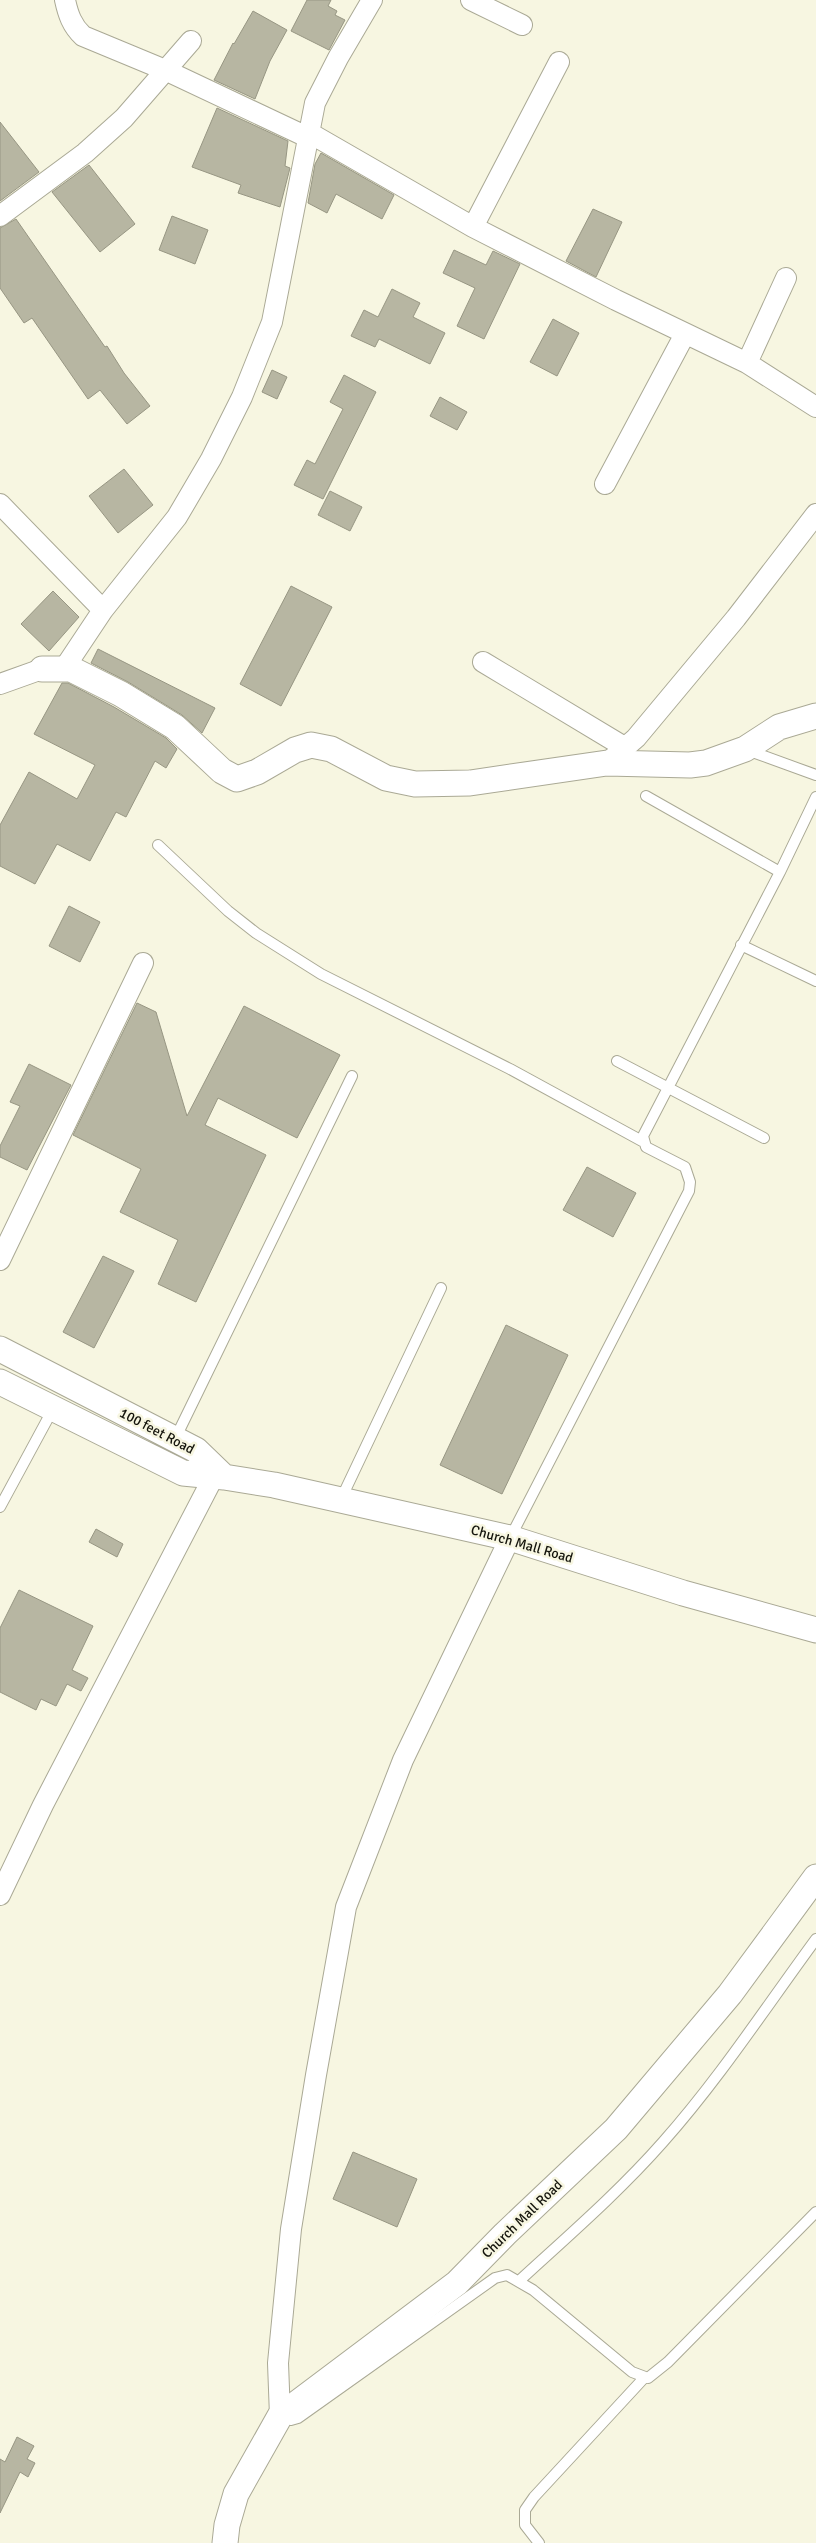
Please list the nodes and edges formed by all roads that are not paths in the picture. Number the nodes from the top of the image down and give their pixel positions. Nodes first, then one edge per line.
1 (65, 0) edge
2 (372, 0) edge
3 (471, 0) edge
4 (522, 25) dead end
5 (191, 41) dead end
6 (559, 62) dead end
7 (165, 70) junction
8 (307, 134) junction
9 (0, 216) edge
10 (473, 227) junction
11 (786, 278) dead end
12 (685, 334) junction
13 (747, 362) junction
14 (816, 407) edge
15 (605, 484) dead end
16 (0, 504) edge
17 (816, 514) edge
18 (103, 610) junction
19 (483, 662) dead end
20 (53, 668) junction
21 (0, 684) edge
22 (816, 716) edge
23 (626, 748) junction
24 (745, 749) junction
25 (607, 763) junction
26 (816, 775) edge
27 (646, 796) dead end
28 (816, 797) edge
29 (158, 845) dead end
30 (780, 872) junction
31 (741, 945) junction
32 (143, 963) dead end
33 (816, 981) edge
34 (618, 1061) dead end
35 (352, 1076) dead end
36 (667, 1087) junction
37 (764, 1138) dead end
38 (642, 1141) junction
39 (0, 1260) edge
40 (440, 1288) dead end
41 (0, 1348) edge
42 (48, 1374) junction
43 (0, 1382) edge
44 (43, 1404) junction
45 (175, 1440) junction
46 (219, 1476) junction
47 (341, 1499) junction
48 (0, 1507) edge
49 (510, 1538) junction
50 (816, 1630) edge
51 (816, 1877) edge
52 (0, 1895) edge
53 (816, 1939) edge
54 (816, 2212) edge
55 (519, 2282) junction
56 (644, 2378) junction
57 (280, 2416) junction
58 (226, 2543) edge
59 (539, 2543) edge

1 - 7 street
2 - 8 street
3 - 4 street
5 - 7 street
6 - 10 street
7 - 8 street
7 - 9 street
8 - 10 street
8 - 18 street
10 - 12 street
11 - 13 street
12 - 13 street
12 - 15 street
13 - 14 street
16 - 18 street
17 - 23 street
18 - 20 street
19 - 23 street
20 - 21 street
20 - 25 street
22 - 24 street
23 - 25 street
24 - 25 street
24 - 26 lane
27 - 30 lane
28 - 30 lane
29 - 38 lane
30 - 31 lane
31 - 33 lane
31 - 36 lane
32 - 39 street
34 - 36 lane
35 - 45 lane
36 - 37 lane
36 - 38 lane
38 - 49 lane
40 - 47 lane
41 - 42 street, 100 feet Road
42 - 44 street
42 - 45 street, 100 feet Road
43 - 44 street, 100 feet Road
44 - 46 street, 100 feet Road
44 - 48 lane
45 - 46 street, 100 feet Road
46 - 47 street, Church Mall Road
46 - 52 street
47 - 49 street, Church Mall Road
49 - 50 street, Church Mall Road
49 - 57 street
51 - 57 street, Church Mall Road
53 - 55 lane
54 - 56 lane
55 - 56 lane
55 - 57 lane
56 - 59 lane
57 - 58 street, Church Mall Road

